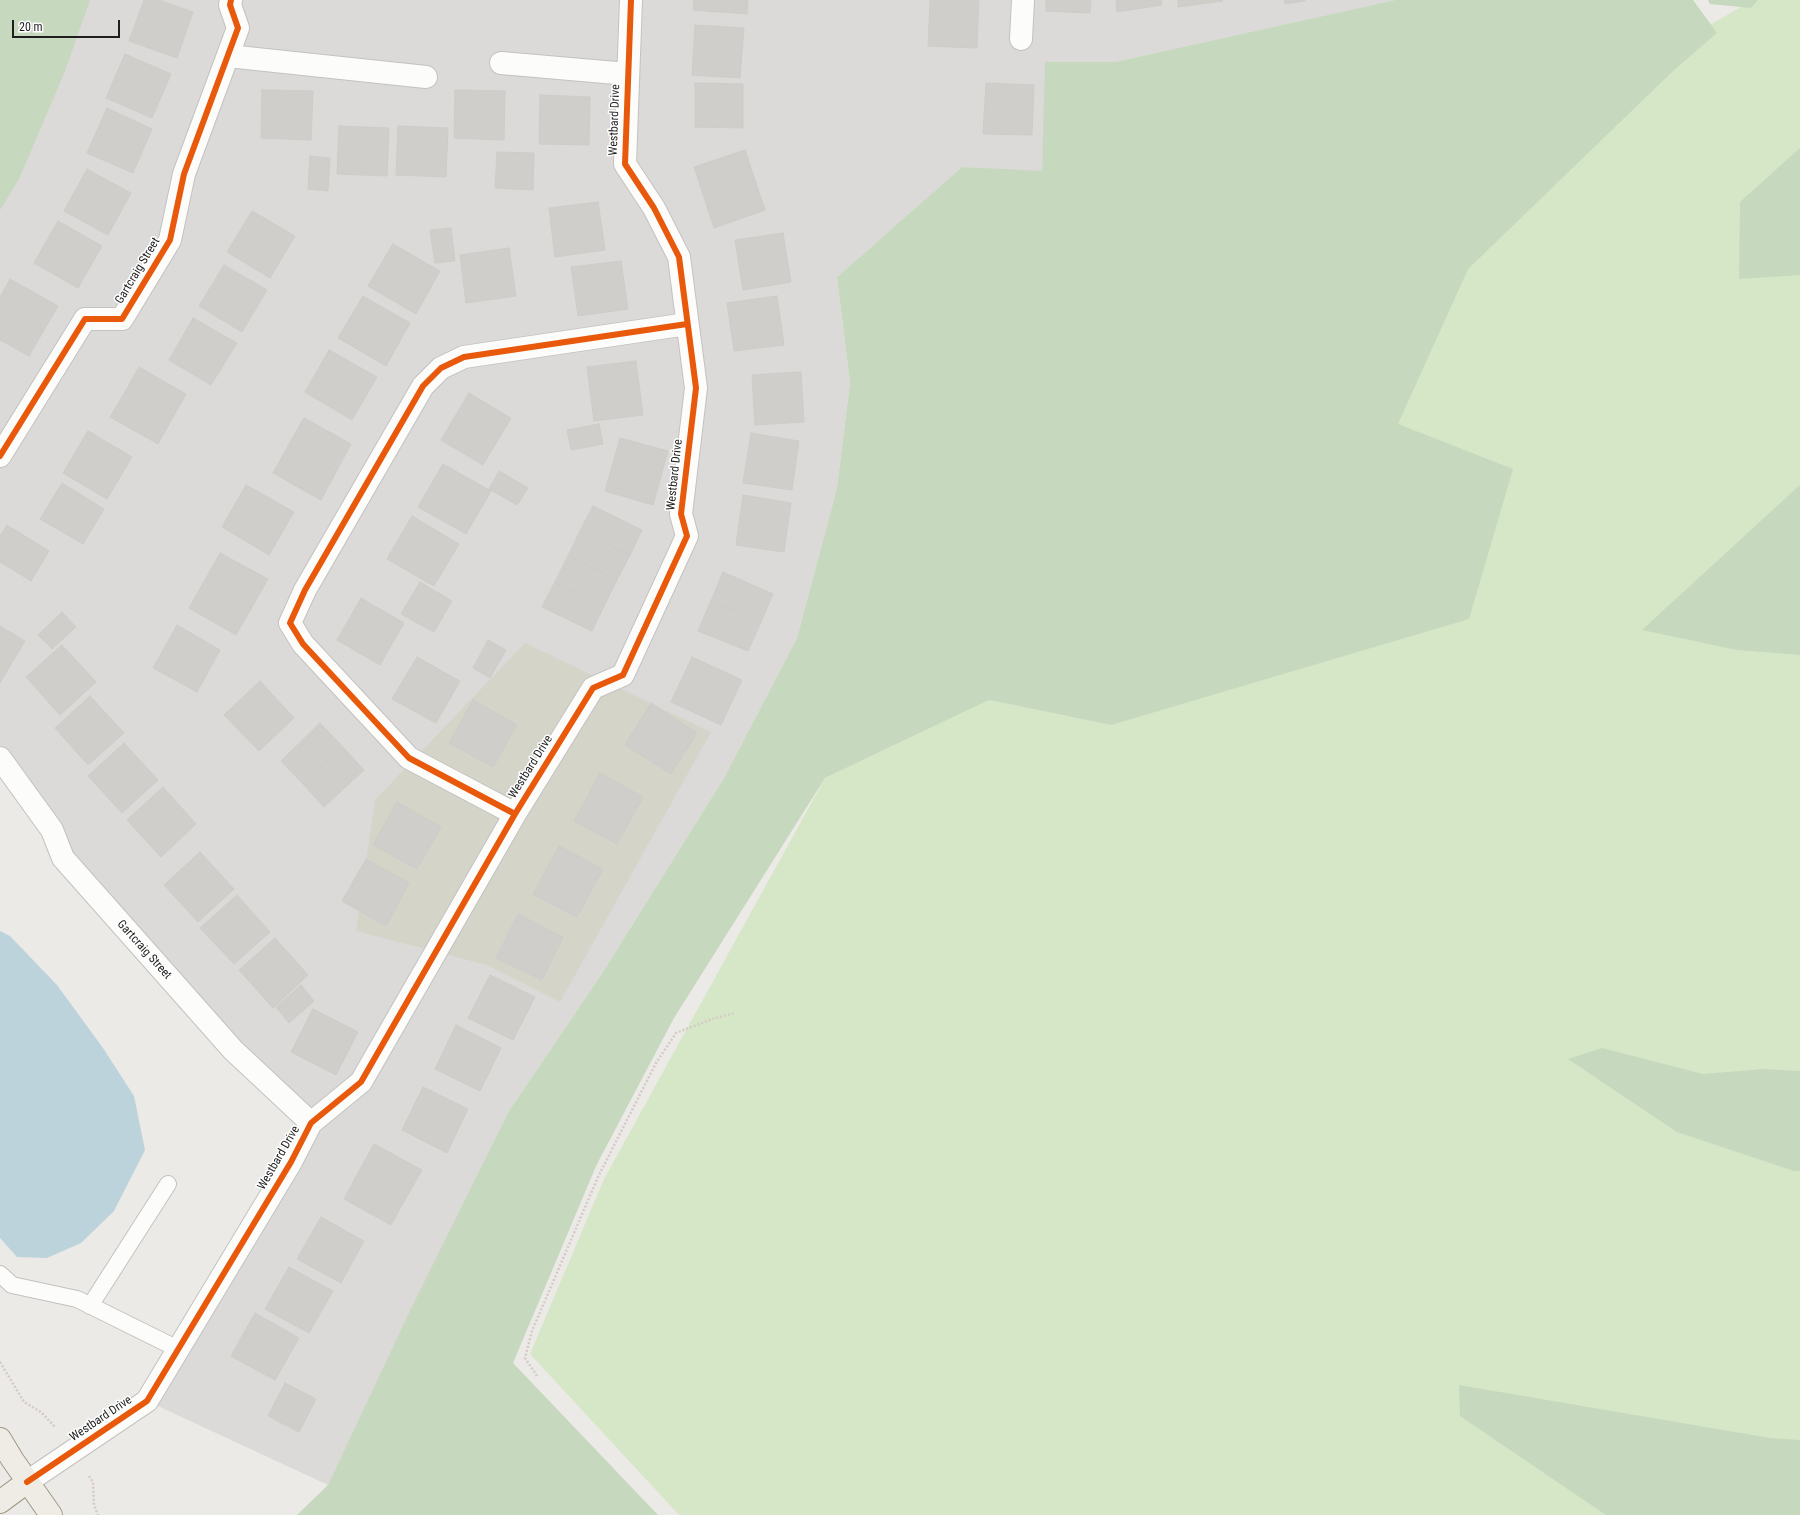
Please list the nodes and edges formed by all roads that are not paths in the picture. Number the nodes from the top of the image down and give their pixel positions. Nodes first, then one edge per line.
1 (232, 0) edge
2 (631, 0) edge
3 (1023, 0) edge
4 (1021, 39) dead end
5 (228, 56) junction
6 (501, 63) dead end
7 (628, 74) junction
8 (426, 77) dead end
9 (687, 324) junction
10 (0, 456) edge
11 (0, 758) edge
12 (515, 814) junction
13 (311, 1124) junction
14 (168, 1184) dead end
15 (0, 1274) edge
16 (90, 1306) junction
17 (178, 1349) junction
18 (0, 1439) edge
19 (27, 1482) junction
20 (0, 1502) edge
21 (51, 1515) edge

1 - 5 street, Gartcraig Street
2 - 7 street, Westbard Drive
3 - 4 street
5 - 8 street
5 - 10 street, Gartcraig Street
6 - 7 street
7 - 9 street, Westbard Drive
9 - 12 street, Westbard Drive
9 - 12 street
11 - 13 street, Gartcraig Street
12 - 13 street, Westbard Drive
13 - 17 street, Westbard Drive
14 - 16 lane
15 - 16 lane
16 - 17 lane
17 - 19 street, Westbard Drive
18 - 19 main road
19 - 20 main road
19 - 21 main road

